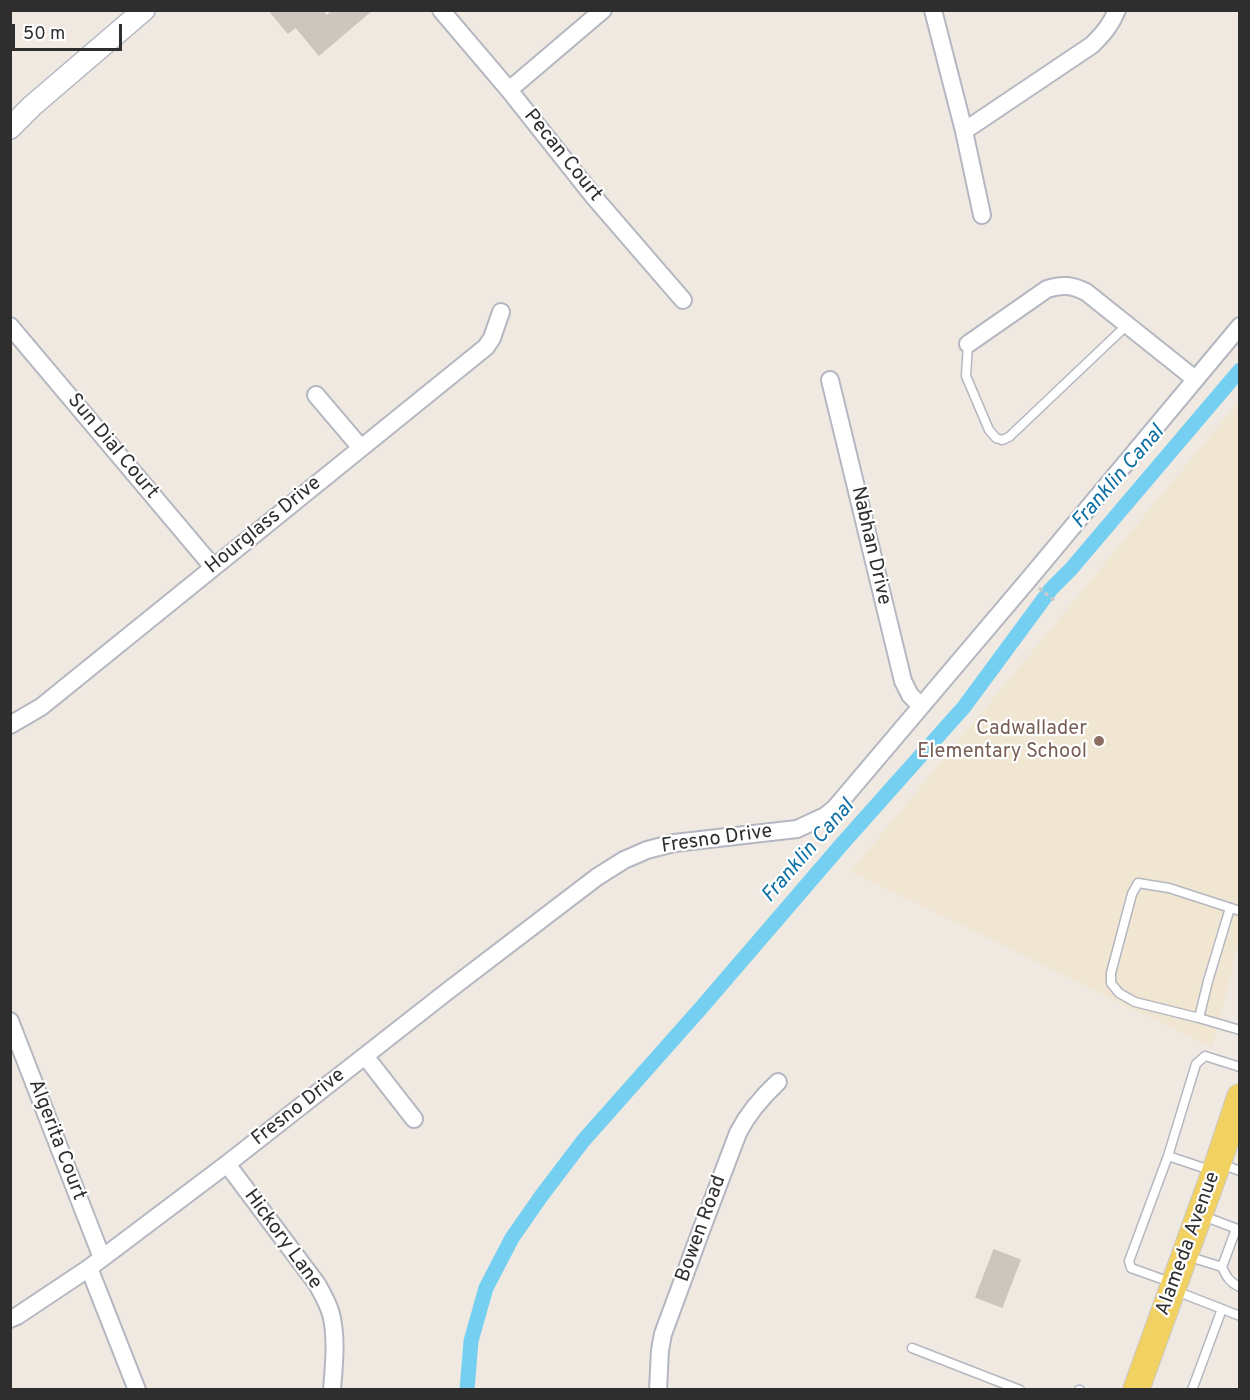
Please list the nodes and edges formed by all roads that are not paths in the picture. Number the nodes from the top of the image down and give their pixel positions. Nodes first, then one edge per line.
1 (144, 10) edge
2 (441, 10) edge
3 (603, 10) edge
4 (933, 10) edge
5 (1117, 10) edge
6 (509, 90) junction
7 (10, 129) edge
8 (964, 131) junction
9 (982, 215) dead end
10 (683, 300) dead end
11 (501, 312) dead end
12 (1127, 325) junction
13 (10, 326) edge
14 (1239, 326) edge
15 (968, 344) joint
16 (1195, 379) junction
17 (830, 380) dead end
18 (316, 395) dead end
19 (361, 448) junction
20 (213, 567) junction
21 (921, 705) junction
22 (10, 725) edge
23 (1235, 910) edge
24 (1199, 1018) junction
25 (10, 1021) edge
26 (1239, 1030) edge
27 (365, 1056) junction
28 (1239, 1067) edge
29 (778, 1082) dead end
30 (1239, 1097) edge
31 (414, 1119) dead end
32 (1168, 1156) junction
33 (227, 1164) junction
34 (1224, 1168) edge
35 (1199, 1214) junction
36 (1238, 1229) edge
37 (1185, 1255) junction
38 (95, 1263) junction
39 (1222, 1267) junction
40 (1173, 1287) junction
41 (1239, 1287) edge
42 (1222, 1309) junction
43 (1239, 1316) edge
44 (10, 1319) edge
45 (912, 1348) dead end
46 (137, 1389) edge
47 (332, 1389) edge
48 (658, 1389) edge
49 (1020, 1389) edge
50 (1136, 1389) edge
51 (1192, 1389) edge

1 - 7 street
2 - 6 street, Pecan Court
3 - 6 street
4 - 8 street
5 - 8 street
6 - 10 street, Pecan Court
8 - 9 street
11 - 19 street, Hourglass Drive
12 - 15 street
12 - 15 lane
12 - 16 street
13 - 20 street, Sun Dial Court
14 - 16 street, Fresno Drive
16 - 21 street, Fresno Drive
17 - 21 street, Nabhan Drive
18 - 19 street
19 - 20 street, Hourglass Drive
20 - 22 street, Hourglass Drive
21 - 27 street, Fresno Drive
23 - 24 lane
23 - 24 lane
24 - 26 lane
25 - 38 street, Algerita Court
27 - 31 street
27 - 33 street, Fresno Drive
28 - 32 lane
29 - 48 street, Bowen Road
30 - 34 main road, Alameda Avenue
32 - 34 lane
32 - 40 lane
33 - 38 street, Fresno Drive
33 - 47 street, Hickory Lane
34 - 35 main road, Alameda Avenue
35 - 36 lane
35 - 37 main road, Alameda Avenue
36 - 39 lane
37 - 39 lane
37 - 40 main road, Alameda Avenue
38 - 44 street, Fresno Drive
38 - 46 street, Algerita Court
39 - 41 lane
40 - 42 lane
40 - 50 main road, Alameda Avenue
42 - 43 lane
42 - 51 lane
45 - 49 lane

